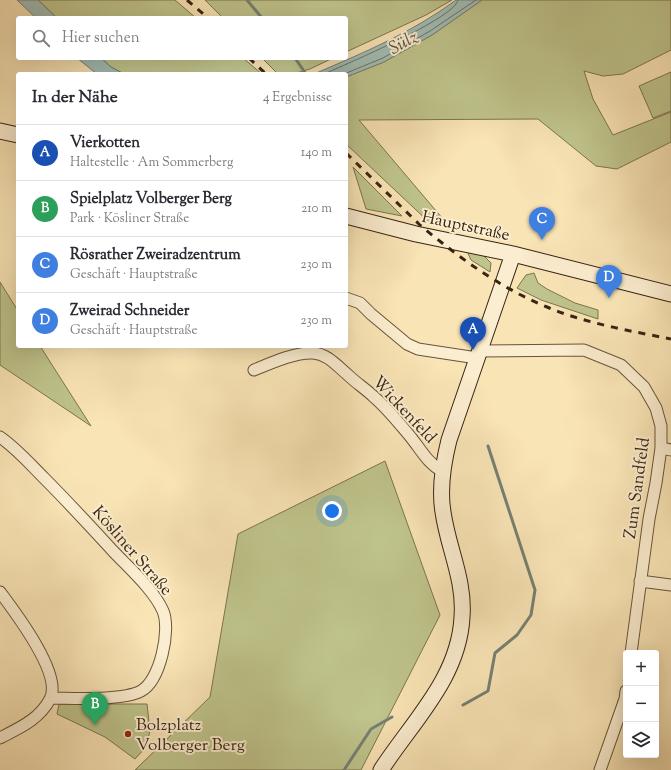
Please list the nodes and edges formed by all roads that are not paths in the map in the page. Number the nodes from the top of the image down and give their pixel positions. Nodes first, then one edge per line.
1 (0, 131) edge
2 (16, 135) edge
3 (348, 217) edge
4 (512, 254) junction
5 (671, 294) edge
6 (348, 299) edge
7 (478, 355) junction
8 (254, 370) dead end
9 (0, 437) edge
10 (666, 449) edge
11 (442, 471) junction
12 (640, 581) junction
13 (671, 585) edge
14 (0, 592) edge
15 (631, 650) edge
16 (51, 698) junction
17 (623, 704) edge
18 (0, 738) edge
19 (381, 770) edge
20 (600, 770) edge

1 - 2 street
3 - 4 street, Hauptstraße
4 - 5 street, Hauptstraße
4 - 7 street
6 - 7 street, Zum Sandfeld
7 - 10 street, Zum Sandfeld
7 - 11 street
8 - 11 street, Wickenfeld
9 - 16 street, Kösliner Straße
10 - 12 street, Zum Sandfeld
11 - 19 street
12 - 13 street
12 - 15 street, Zum Sandfeld
14 - 16 street
16 - 18 street
17 - 20 street

